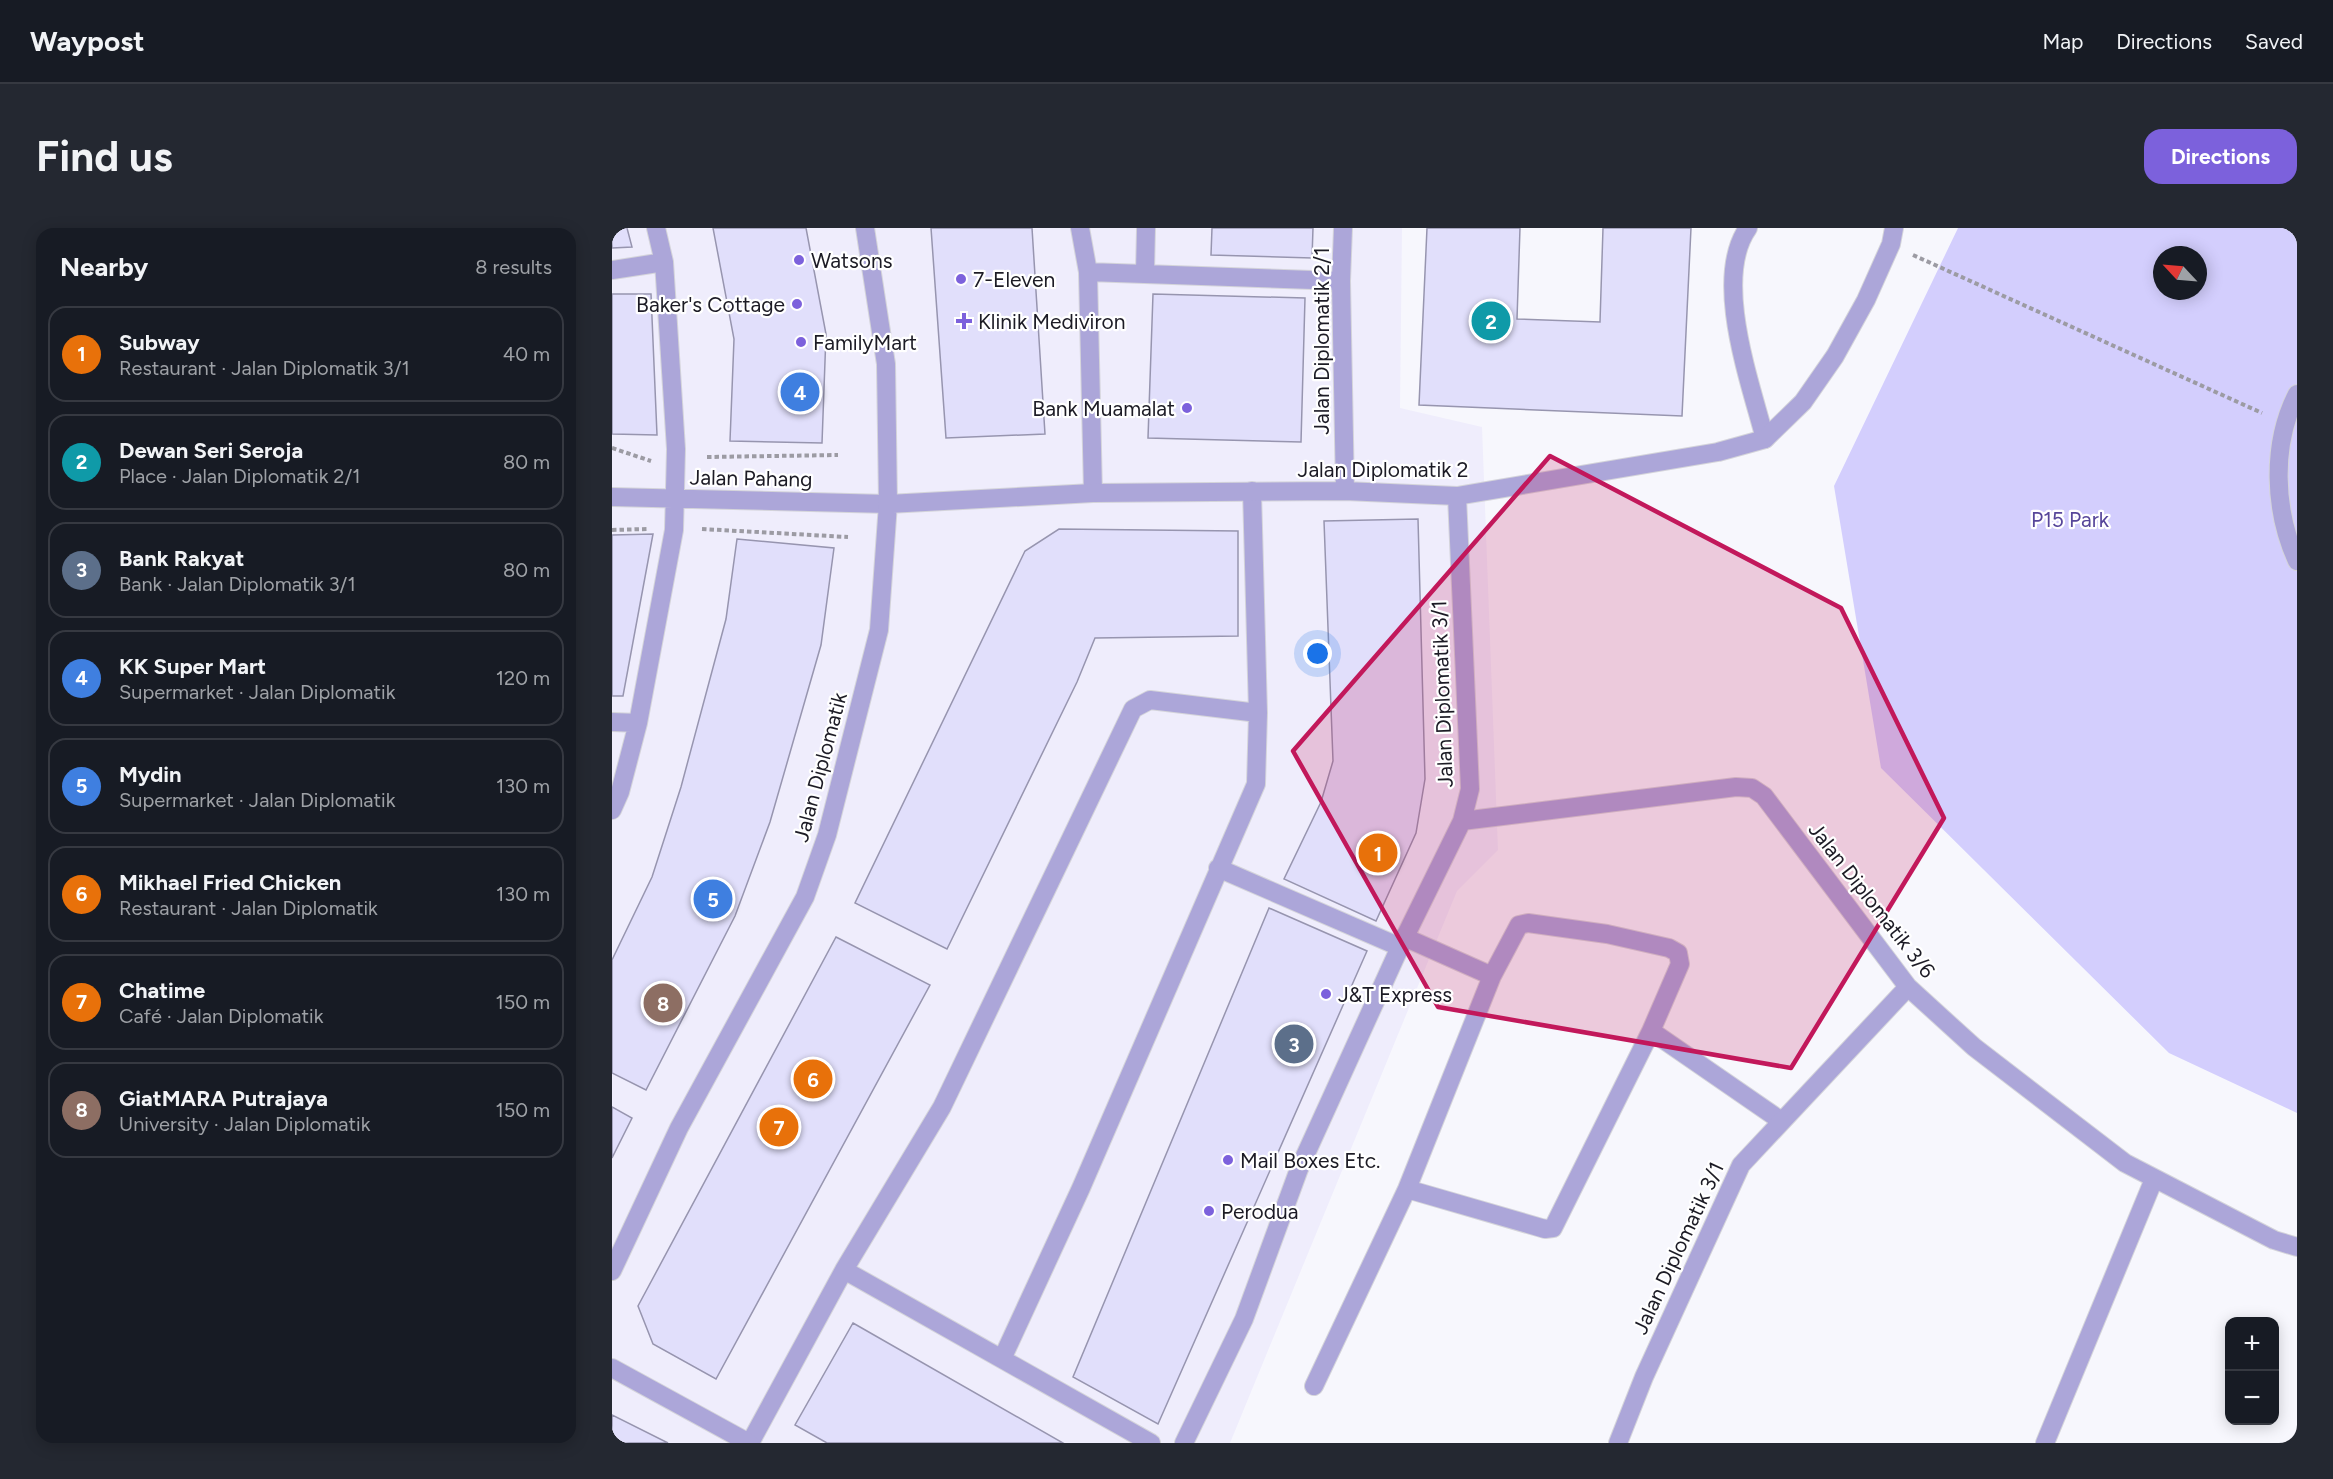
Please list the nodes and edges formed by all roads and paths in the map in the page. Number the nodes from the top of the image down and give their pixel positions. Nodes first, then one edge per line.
1 (656, 228) edge
2 (865, 228) edge
3 (1080, 228) edge
4 (1146, 228) edge
5 (1343, 228) edge
6 (1748, 228) edge
7 (1892, 236) edge
8 (664, 262) junction
9 (612, 270) edge
10 (1088, 272) junction
11 (1144, 273) junction
12 (1341, 281) junction
13 (2297, 394) edge
14 (2287, 425) junction
15 (1765, 440) junction
16 (612, 448) edge
17 (838, 455) dead end
18 (707, 457) dead end
19 (658, 461) dead end
20 (1252, 491) junction
21 (1345, 491) junction
22 (1093, 493) junction
23 (1457, 496) junction
24 (612, 497) edge
25 (676, 498) junction
26 (888, 504) junction
27 (654, 529) dead end
28 (702, 529) dead end
29 (612, 530) edge
30 (848, 537) dead end
31 (2297, 561) edge
32 (1258, 713) junction
33 (612, 722) edge
34 (638, 723) junction
35 (612, 810) edge
36 (1462, 821) junction
37 (1218, 868) junction
38 (1402, 942) junction
39 (1492, 976) junction
40 (1908, 987) junction
41 (1651, 1030) junction
42 (1780, 1120) junction
43 (2154, 1179) junction
44 (1407, 1189) junction
45 (2297, 1247) edge
46 (844, 1270) junction
47 (612, 1271) edge
48 (1002, 1359) junction
49 (612, 1368) edge
50 (1314, 1386) dead end
51 (749, 1443) edge
52 (1151, 1443) edge
53 (1184, 1443) edge
54 (1618, 1443) edge
55 (2045, 1443) edge

1 - 8 street
2 - 26 street, Jalan Diplomatik
3 - 10 street
4 - 11 street
5 - 12 street, Jalan Diplomatik 2/1
6 - 15 street
7 - 14 path
7 - 15 street
8 - 9 street
8 - 25 street
10 - 11 street
10 - 22 street
11 - 12 street
12 - 21 street, Jalan Diplomatik 2/1
13 - 14 street
14 - 31 street
15 - 23 street, Jalan Diplomatik 2
16 - 19 path
17 - 18 path
20 - 21 street, Jalan Diplomatik 2
20 - 22 street, Jalan Diplomatik 2
20 - 32 street
21 - 23 street, Jalan Diplomatik 2
22 - 26 street, Jalan Diplomatik 2
23 - 36 street, Jalan Diplomatik 3/1
24 - 25 street, Jalan Pahang
25 - 26 street, Jalan Pahang
25 - 34 street
26 - 47 street, Jalan Diplomatik
27 - 29 path
28 - 30 path
32 - 37 street
32 - 46 street
33 - 34 street
34 - 35 street
36 - 38 street, Jalan Diplomatik 3/1
36 - 40 street, Jalan Diplomatik 3/6
37 - 38 street
37 - 48 street
38 - 39 street
38 - 53 street, Jalan Diplomatik 3/1
39 - 41 street
39 - 44 street
40 - 42 street, Jalan Diplomatik 3/1
40 - 43 street, Jalan Diplomatik 3/6
41 - 42 street
41 - 44 street
42 - 54 street, Jalan Diplomatik 3/1
43 - 45 street, Jalan Diplomatik 3/6
43 - 55 street
44 - 50 street
46 - 48 street
46 - 51 street
48 - 52 street
49 - 51 street

